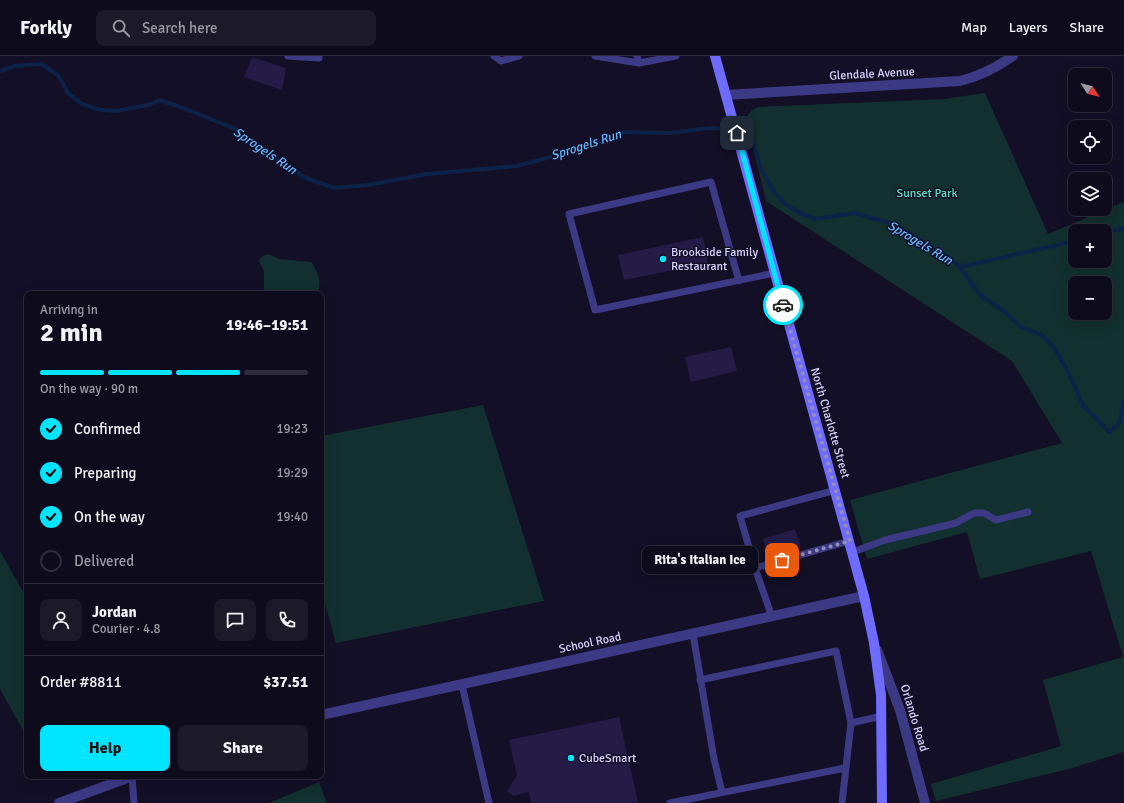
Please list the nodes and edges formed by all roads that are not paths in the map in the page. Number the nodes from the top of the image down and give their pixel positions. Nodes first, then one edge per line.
1 (288, 56) edge
2 (494, 56) edge
3 (519, 56) edge
4 (595, 56) edge
5 (676, 56) edge
6 (715, 56) edge
7 (1013, 56) edge
8 (318, 58) dead end
9 (638, 59) edge
10 (726, 95) junction
11 (775, 272) junction
12 (739, 281) junction
13 (836, 490) junction
14 (1028, 512) dead end
15 (850, 541) junction
16 (853, 552) junction
17 (755, 568) junction
18 (864, 596) junction
19 (772, 617) junction
20 (693, 634) junction
21 (874, 643) junction
22 (700, 680) junction
23 (462, 685) junction
24 (324, 714) edge
25 (882, 716) junction
26 (851, 723) junction
27 (845, 768) junction
28 (124, 779) edge
29 (132, 779) edge
30 (722, 792) junction
31 (59, 803) edge
32 (134, 803) edge
33 (489, 803) edge
34 (670, 803) edge
35 (842, 803) edge
36 (882, 803) edge
37 (926, 803) edge

1 - 8 lane
2 - 3 lane
4 - 9 lane
5 - 9 lane
6 - 10 main road, North Charlotte Street
7 - 10 street, Glendale Avenue
10 - 11 main road, North Charlotte Street
11 - 12 lane
11 - 13 main road, North Charlotte Street
12 - 12 lane
13 - 15 main road, North Charlotte Street
13 - 17 lane
14 - 16 lane
15 - 16 main road, North Charlotte Street
15 - 17 lane
16 - 18 main road, North Charlotte Street
17 - 19 lane
18 - 19 street, School Road
18 - 21 main road, North Charlotte Street
19 - 20 street, School Road
20 - 22 lane
20 - 23 street, School Road
21 - 25 main road, North Charlotte Street
21 - 37 street, Orlando Road
22 - 26 lane
22 - 30 lane
23 - 24 street, School Road
23 - 33 lane
25 - 26 lane
25 - 36 main road, North Charlotte Street
26 - 27 lane
27 - 30 lane
27 - 35 lane
28 - 31 street
29 - 32 lane
30 - 34 lane

